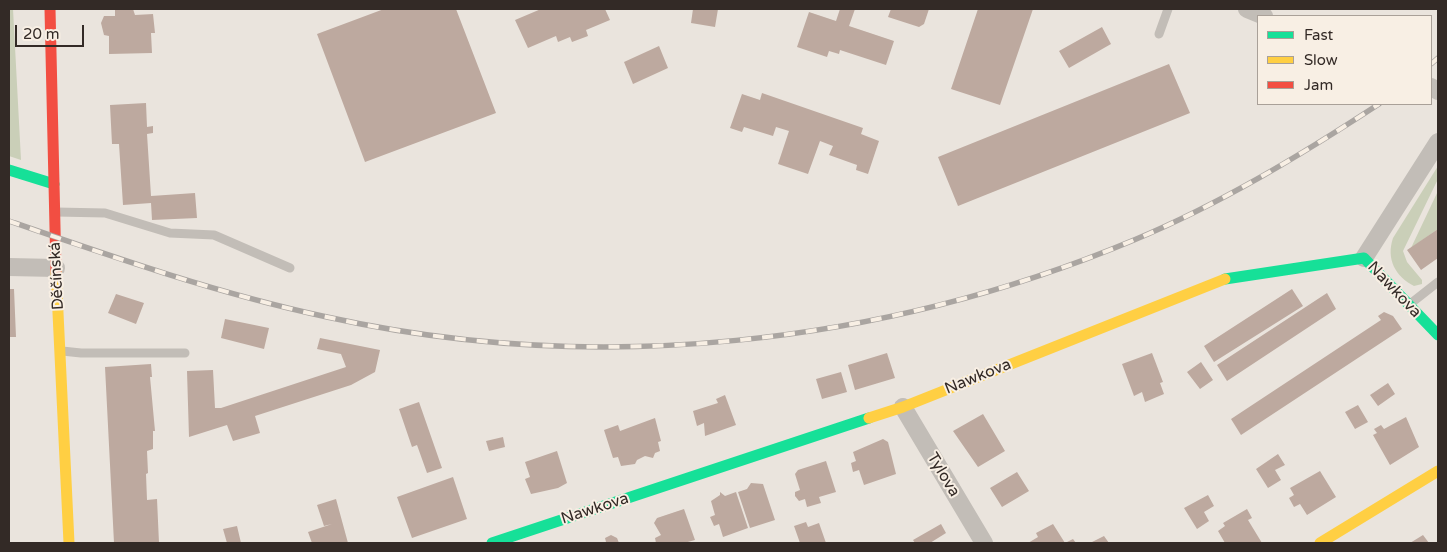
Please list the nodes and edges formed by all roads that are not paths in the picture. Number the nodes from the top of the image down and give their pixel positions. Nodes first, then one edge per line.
1 (50, 9) edge
2 (1168, 9) edge
3 (1247, 9) edge
4 (1262, 15) edge
5 (1159, 34) dead end
6 (1438, 142) edge
7 (9, 170) edge
8 (54, 184) junction
9 (54, 212) junction
10 (1364, 258) junction
11 (9, 267) edge
12 (56, 268) junction
13 (290, 268) dead end
14 (1438, 282) edge
15 (1408, 306) junction
16 (1438, 335) edge
17 (62, 352) junction
18 (186, 353) dead end
19 (903, 407) junction
20 (1438, 470) edge
21 (69, 543) edge
22 (492, 543) edge
23 (984, 543) edge
24 (1320, 543) edge

1 - 8 street, Děčínská
2 - 5 lane
3 - 4 street
6 - 10 street
7 - 8 street
8 - 9 street, Děčínská
9 - 12 street, Děčínská
9 - 13 lane
10 - 15 street, Nawkova
10 - 19 street, Nawkova
11 - 12 street
12 - 17 street, Děčínská
14 - 15 lane
15 - 16 street, Nawkova
17 - 18 lane
17 - 21 street, Děčínská
19 - 22 street, Nawkova
19 - 23 street, Tylova
20 - 24 street

